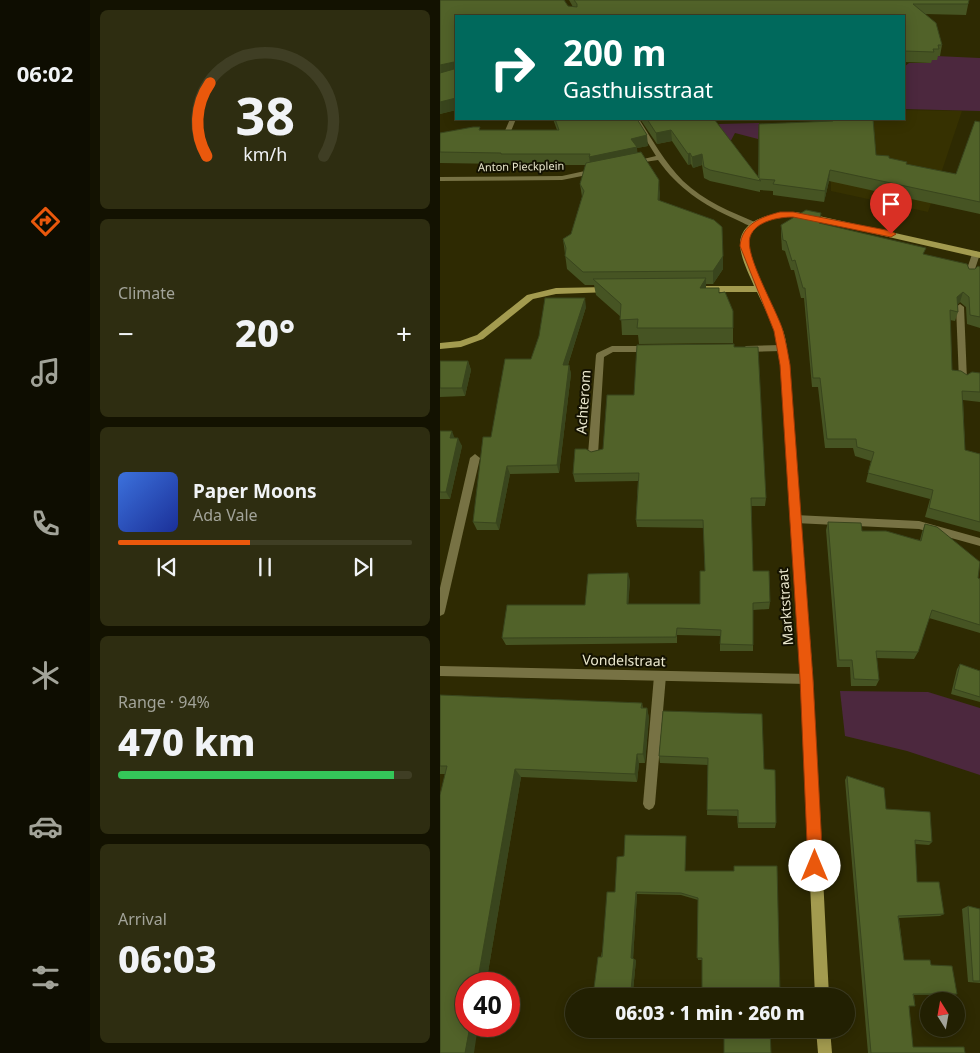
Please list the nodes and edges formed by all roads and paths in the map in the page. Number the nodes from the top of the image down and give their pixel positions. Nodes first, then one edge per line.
1 (513, 120) edge
2 (637, 120) edge
3 (487, 134) edge
4 (661, 157) junction
5 (626, 165) edge
6 (598, 170) edge
7 (440, 179) edge
8 (754, 225) junction
9 (978, 254) edge
10 (969, 275) edge
11 (760, 289) junction
12 (617, 290) edge
13 (701, 290) edge
14 (960, 307) edge
15 (440, 346) edge
16 (782, 348) junction
17 (659, 349) edge
18 (735, 349) edge
19 (963, 380) edge
20 (593, 454) edge
21 (475, 458) dead end
22 (795, 519) junction
23 (980, 542) edge
24 (440, 611) edge
25 (440, 671) edge
26 (660, 676) junction
27 (806, 679) junction
28 (649, 804) dead end
29 (822, 988) edge
30 (824, 1038) edge
31 (825, 1053) edge

1 - 3 street
2 - 4 street
4 - 5 street
4 - 8 street
6 - 7 street, Anton Pieckplein
8 - 9 street
8 - 11 street, Marktstraat
9 - 10 street
11 - 13 street
11 - 16 street, Marktstraat
12 - 15 street
14 - 19 street
16 - 18 street
16 - 22 street, Marktstraat
17 - 20 street, Achterom
21 - 24 street
22 - 23 street
22 - 27 street, Marktstraat
25 - 26 street, Vondelstraat
26 - 27 street, Vondelstraat
26 - 28 street
27 - 29 street, Marktstraat
30 - 31 street

